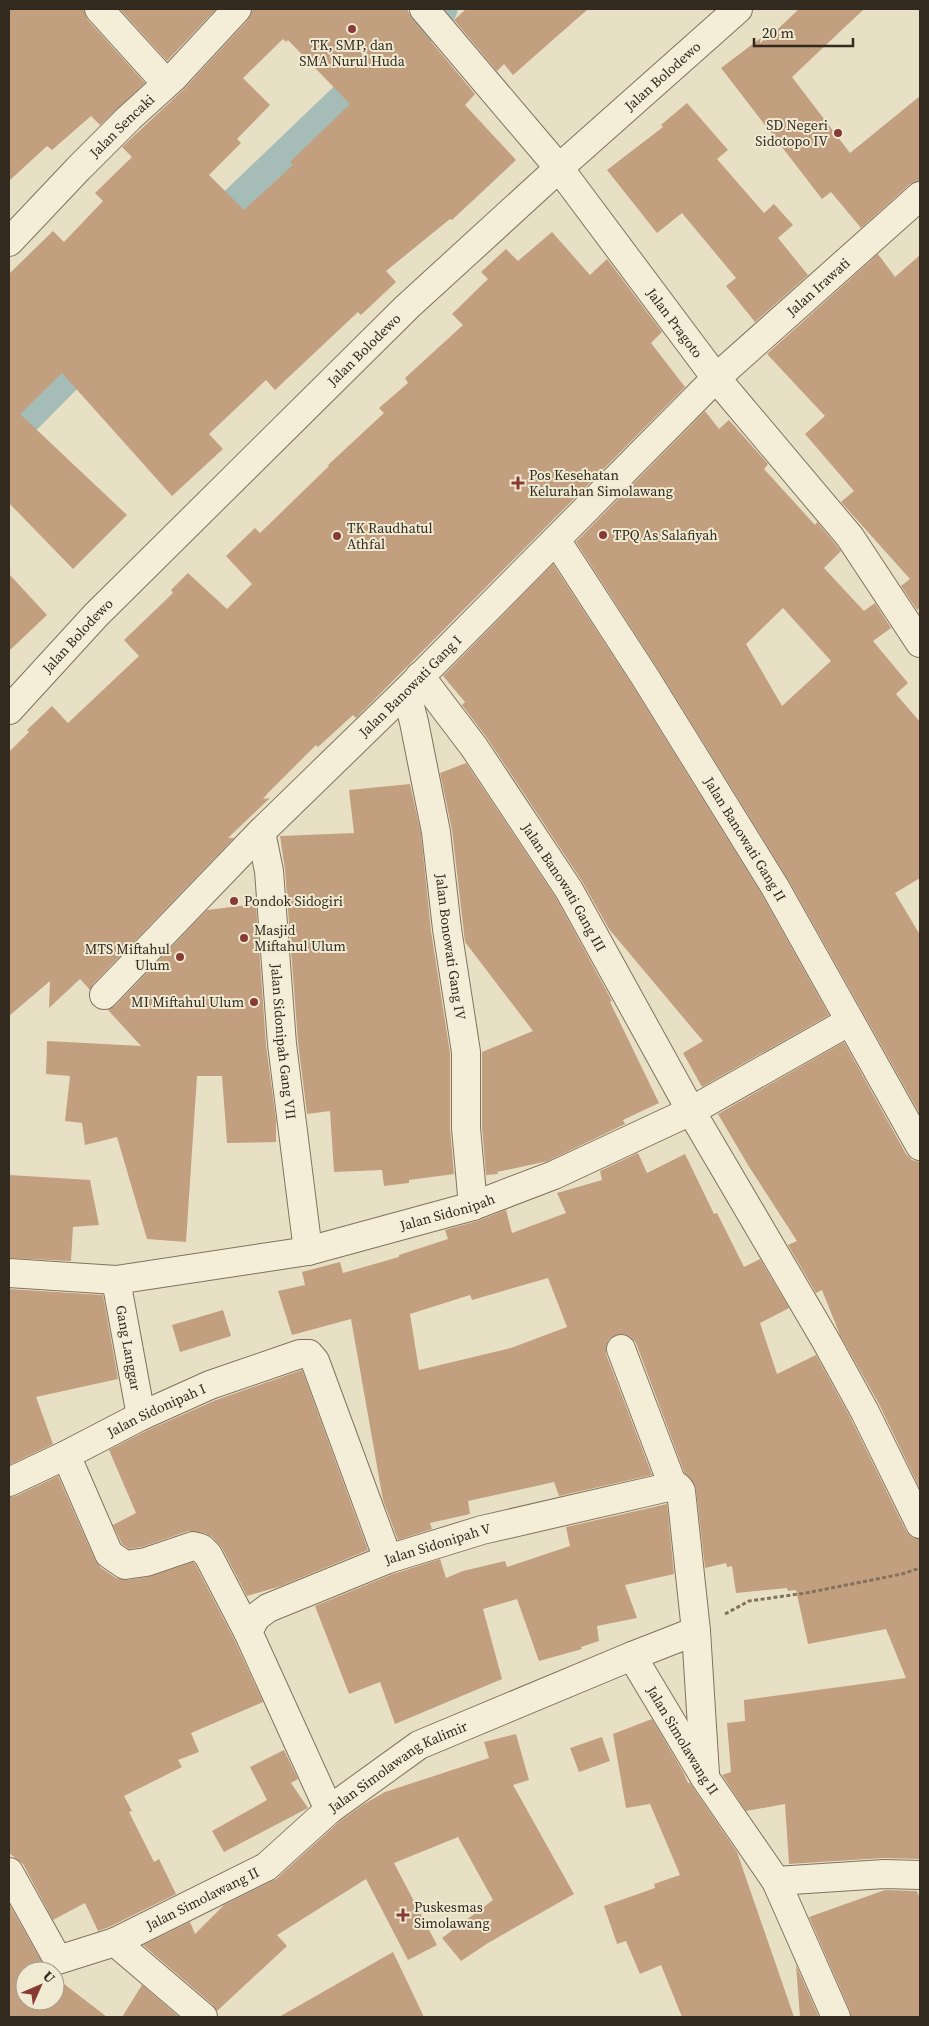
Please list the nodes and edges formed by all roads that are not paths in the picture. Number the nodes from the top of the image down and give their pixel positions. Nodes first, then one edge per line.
1 (99, 9) edge
2 (237, 9) edge
3 (738, 9) edge
4 (430, 16) edge
5 (166, 82) junction
6 (559, 168) junction
7 (920, 198) edge
8 (9, 242) edge
9 (716, 378) junction
10 (556, 540) junction
11 (920, 643) edge
12 (413, 684) junction
13 (9, 710) edge
14 (261, 832) junction
15 (104, 995) dead end
16 (850, 1021) junction
17 (691, 1111) junction
18 (920, 1146) edge
19 (473, 1206) junction
20 (308, 1251) junction
21 (9, 1273) edge
22 (116, 1280) junction
23 (621, 1349) dead end
24 (309, 1354) joint
25 (141, 1416) junction
26 (66, 1456) junction
27 (9, 1482) edge
28 (673, 1486) junction
29 (920, 1524) edge
30 (388, 1559) junction
31 (696, 1631) junction
32 (248, 1632) junction
33 (632, 1656) junction
34 (705, 1778) junction
35 (329, 1810) junction
36 (9, 1872) edge
37 (920, 1876) edge
38 (776, 1881) junction
39 (115, 1942) junction
40 (203, 2017) edge
41 (836, 2017) edge

1 - 5 street
2 - 5 street, Jalan Sencaki
3 - 6 street, Jalan Bolodewo
4 - 6 street, Jalan Pragoto
5 - 8 street, Jalan Sencaki
6 - 9 street, Jalan Pragoto
6 - 13 street, Jalan Bolodewo
7 - 9 street, Jalan Irawati
9 - 10 street, Jalan Banowati Gang I
9 - 11 street, Jalan Pragoto
10 - 12 street, Jalan Banowati Gang I
10 - 16 street, Jalan Banowati Gang II
12 - 14 street, Jalan Banowati Gang I
12 - 17 street, Jalan Banowati Gang III
12 - 19 street, Jalan Bonowati Gang IV
14 - 15 street, Jalan Banowati Gang I
14 - 20 street, Jalan Sidonipah Gang VII
16 - 17 street, Jalan Sidonipah
16 - 18 street, Jalan Banowati Gang II
17 - 19 street, Jalan Sidonipah
17 - 29 street, Jalan Banowati Gang III
19 - 20 street, Jalan Sidonipah
20 - 22 street, Jalan Sidonipah
21 - 22 street, Jalan Sidonipah
22 - 25 street, Gang Langgar
23 - 28 street
24 - 25 street, Jalan Sidonipah I
24 - 30 street, Jalan Sidonipah V
25 - 26 street, Jalan Sidonipah I
26 - 27 street, Jalan Sidonipah I
26 - 32 street, Jalan Simolawang Kalimir
28 - 30 street, Jalan Sidonipah V
28 - 31 street
30 - 32 street
31 - 33 street
31 - 34 street
32 - 35 street, Jalan Simolawang Kalimir
33 - 34 street, Jalan Simolawang II
33 - 35 street, Jalan Simolawang Kalimir
34 - 38 street, Jalan Simolawang II
35 - 39 street, Jalan Simolawang II
36 - 39 street, Jalan Simolawang II
37 - 38 street
38 - 41 street, Jalan Simolawang II
39 - 40 street

